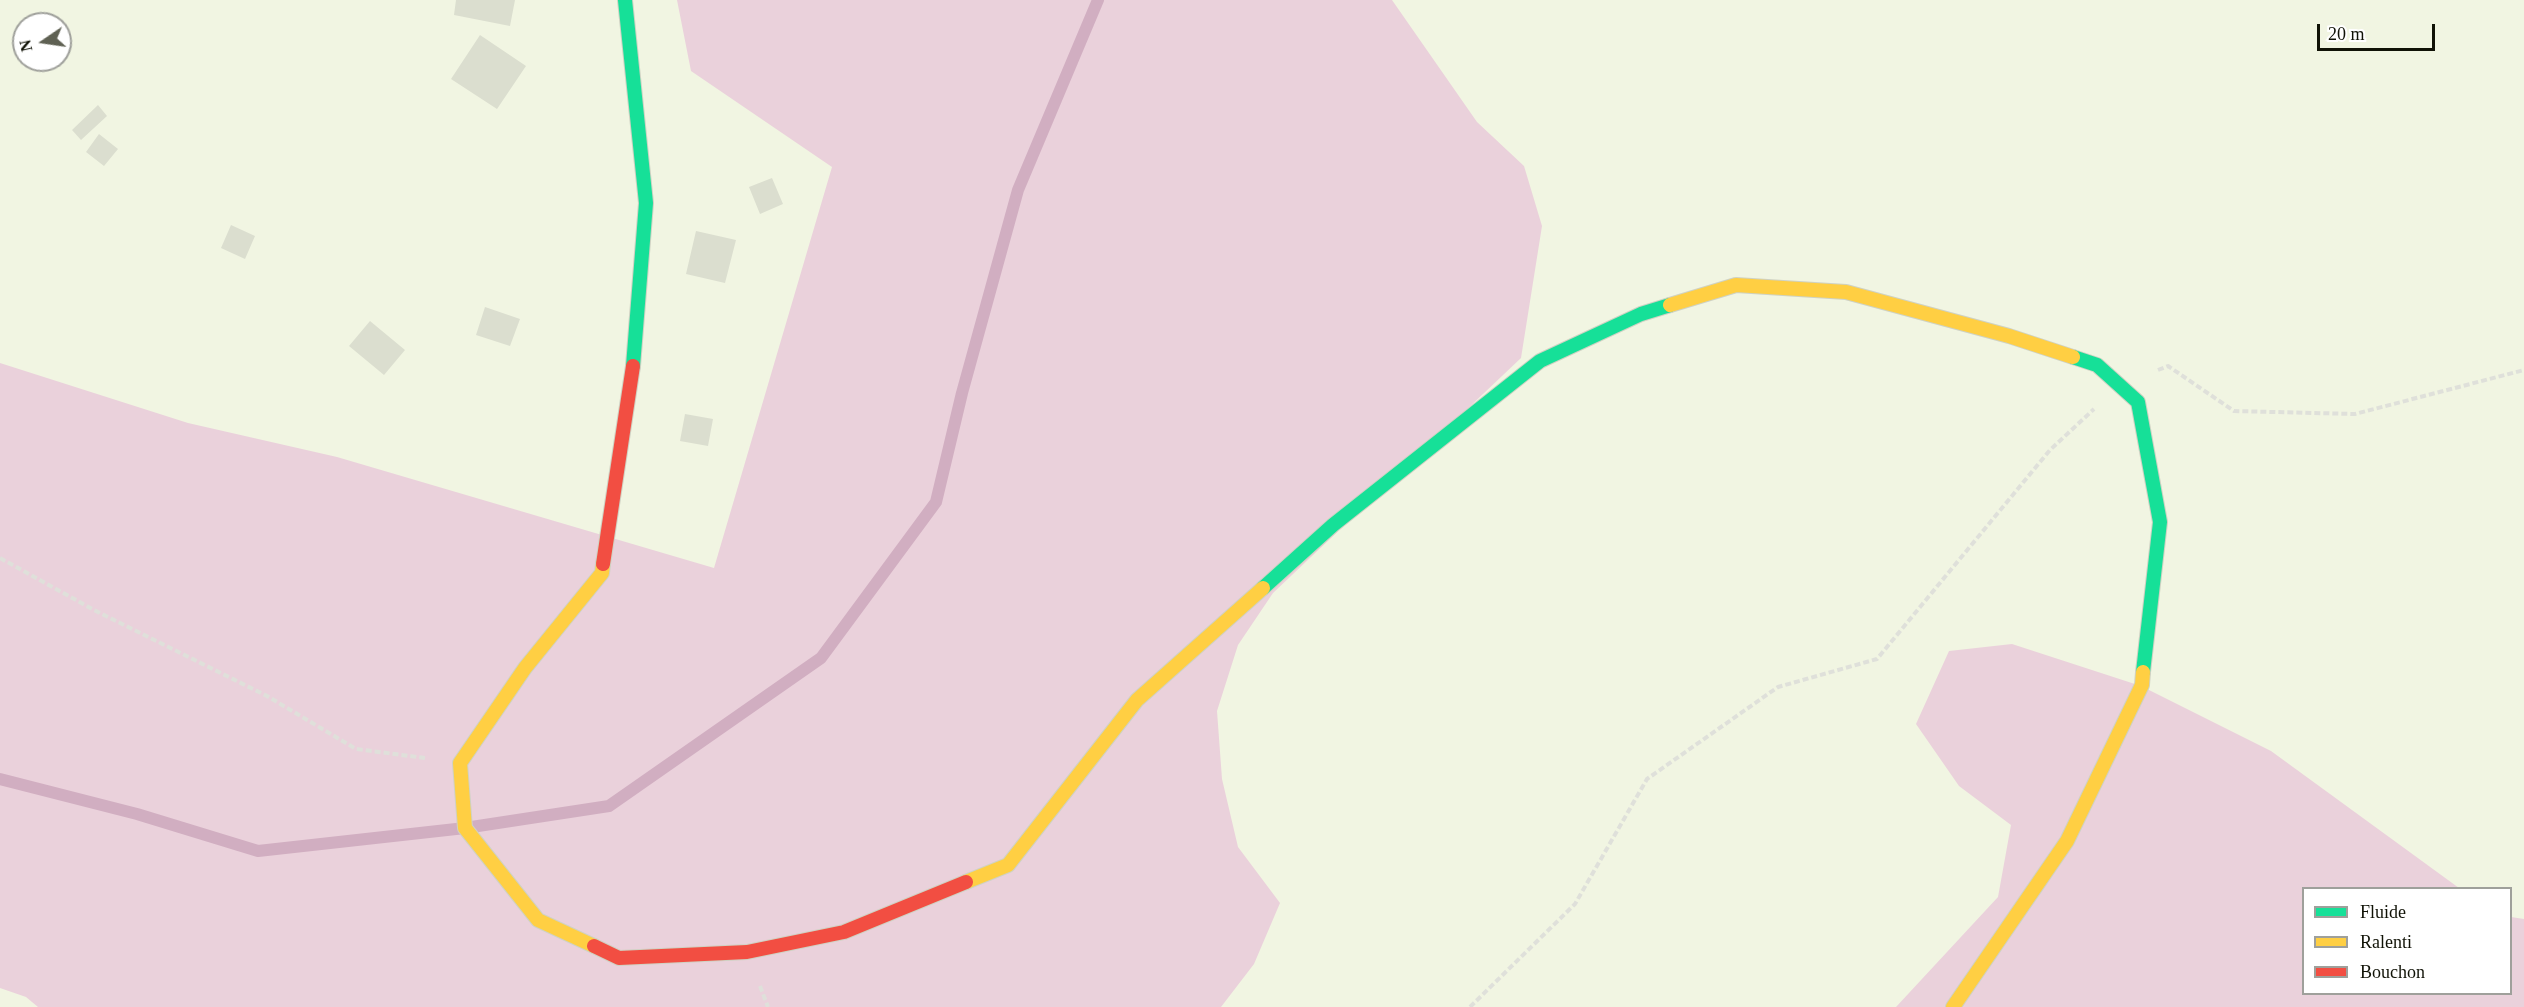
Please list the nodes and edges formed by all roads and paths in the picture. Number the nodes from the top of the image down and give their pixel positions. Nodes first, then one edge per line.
1 (625, 0) edge
2 (2524, 370) edge
3 (2119, 385) junction
4 (0, 558) edge
5 (460, 763) junction
6 (1470, 1007) edge
7 (1953, 1007) edge

1 - 5 street
2 - 3 path
3 - 5 street
3 - 6 path
3 - 7 street
4 - 5 path

